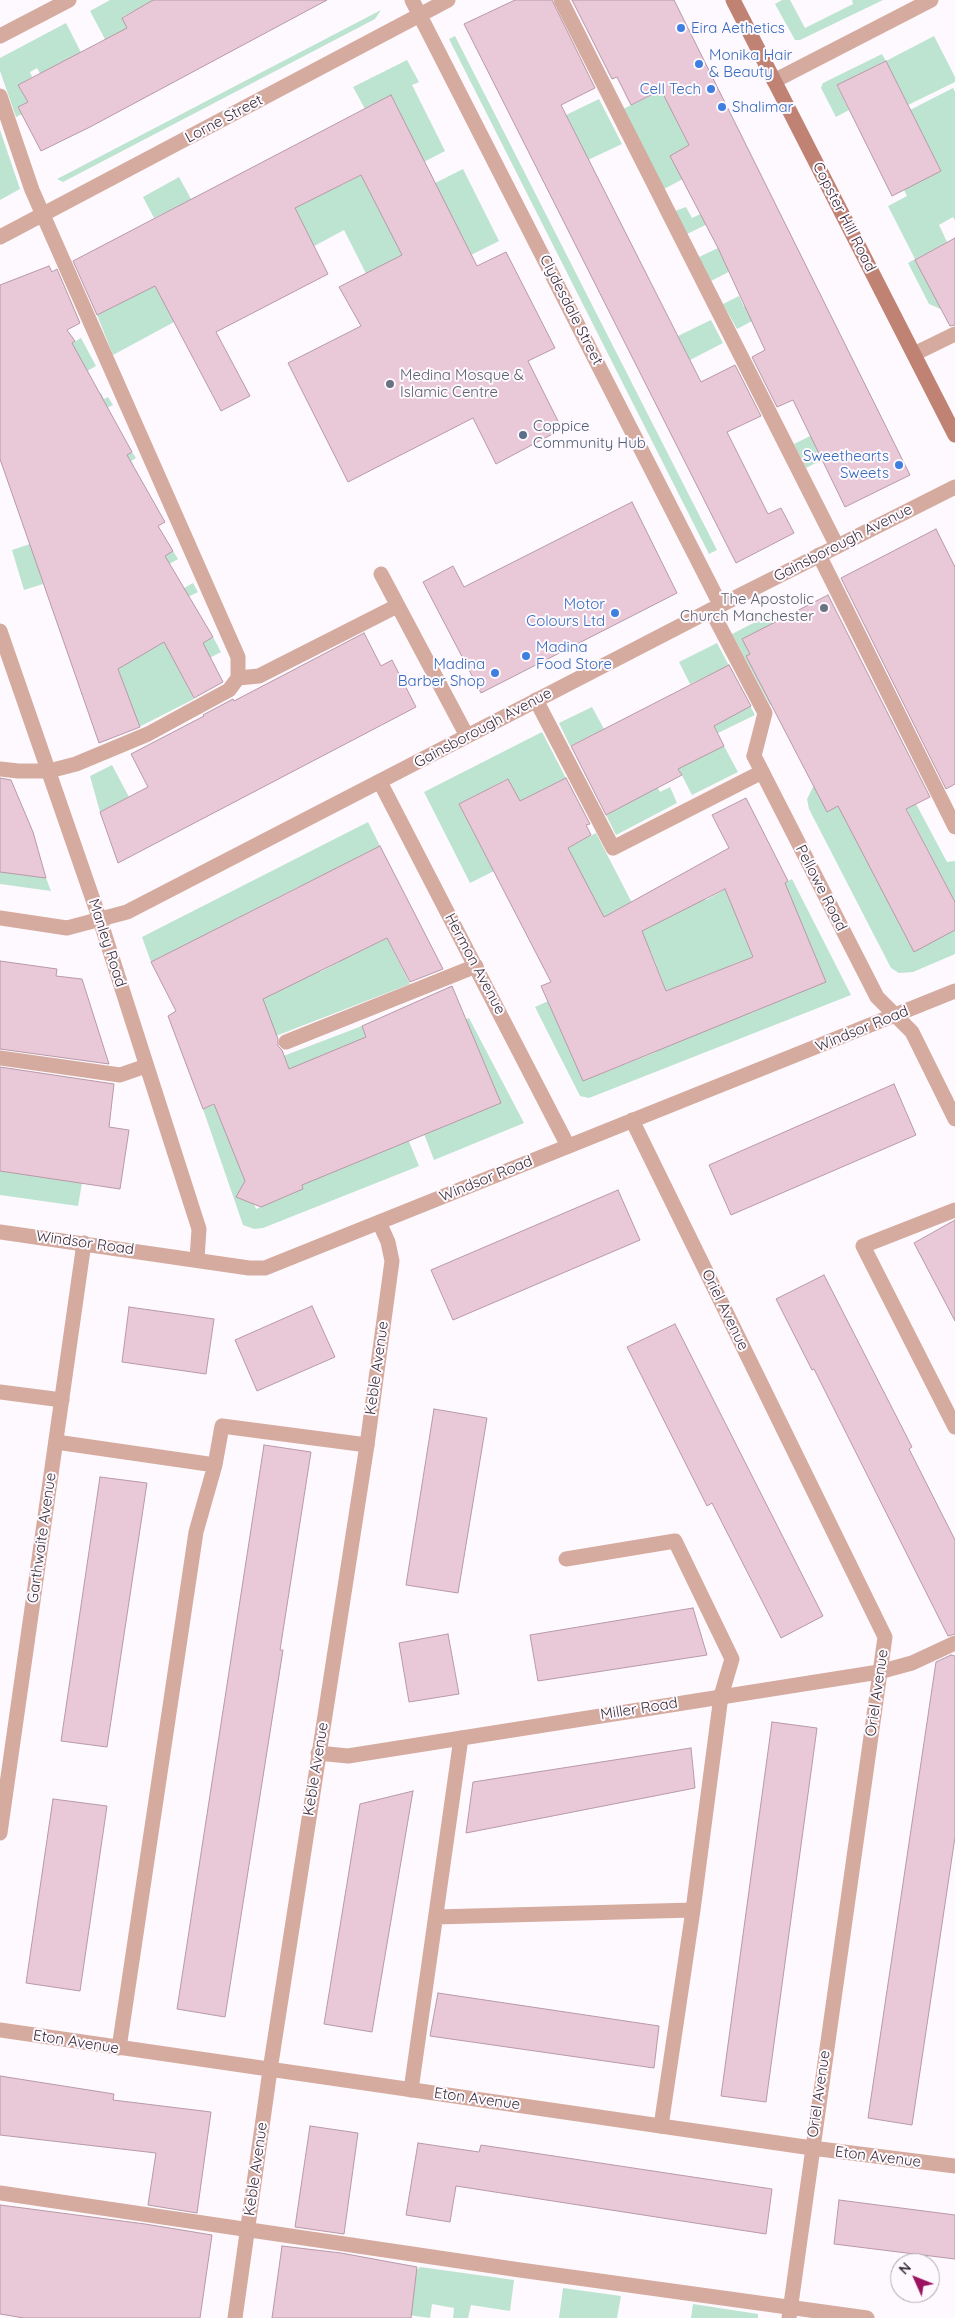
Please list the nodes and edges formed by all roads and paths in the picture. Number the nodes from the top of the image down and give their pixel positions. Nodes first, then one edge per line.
1 (68, 0) edge
2 (412, 0) edge
3 (448, 0) edge
4 (561, 0) edge
5 (733, 0) edge
6 (930, 0) edge
7 (420, 15) junction
8 (0, 36) edge
9 (774, 81) junction
10 (0, 96) edge
11 (43, 215) junction
12 (0, 237) edge
13 (955, 334) edge
14 (914, 354) junction
15 (955, 435) edge
16 (955, 487) edge
17 (837, 546) junction
18 (819, 555) junction
19 (381, 574) dead end
20 (397, 606) junction
21 (716, 608) junction
22 (0, 631) edge
23 (238, 678) junction
24 (536, 700) junction
25 (467, 736) junction
26 (754, 756) joint
27 (0, 769) edge
28 (49, 771) junction
29 (762, 772) junction
30 (380, 782) junction
31 (955, 827) edge
32 (0, 918) edge
33 (100, 920) junction
34 (476, 966) junction
35 (955, 991) edge
36 (894, 1015) junction
37 (286, 1042) dead end
38 (0, 1058) edge
39 (146, 1066) junction
40 (955, 1119) edge
41 (632, 1120) junction
42 (568, 1146) junction
43 (955, 1210) edge
44 (379, 1222) junction
45 (0, 1232) edge
46 (84, 1244) junction
47 (196, 1259) junction
48 (0, 1392) edge
49 (62, 1400) junction
50 (955, 1427) edge
51 (56, 1442) junction
52 (367, 1445) junction
53 (215, 1465) junction
54 (566, 1559) dead end
55 (955, 1643) edge
56 (879, 1672) junction
57 (721, 1696) junction
58 (461, 1738) junction
59 (318, 1754) junction
60 (0, 1833) edge
61 (693, 1910) junction
62 (436, 1918) junction
63 (0, 2030) edge
64 (119, 2048) junction
65 (270, 2070) junction
66 (411, 2090) junction
67 (661, 2126) junction
68 (812, 2148) junction
69 (955, 2166) edge
70 (0, 2193) edge
71 (247, 2230) junction
72 (790, 2313) edge
73 (235, 2318) edge
74 (867, 2318) edge

1 - 8 street
2 - 7 street, Clydesdale Street
3 - 7 street, Lorne Street
4 - 17 street
5 - 9 street, Copster Hill Road
6 - 9 street
7 - 11 street, Lorne Street
7 - 21 street, Clydesdale Street
9 - 14 street, Copster Hill Road
10 - 11 street
11 - 12 street, Lorne Street
11 - 23 street
13 - 14 street
14 - 15 street, Copster Hill Road
16 - 17 street, Gainsborough Avenue
17 - 18 street, Gainsborough Avenue
18 - 21 street, Gainsborough Avenue
18 - 31 street
19 - 20 street
20 - 23 street
20 - 25 street
21 - 24 street, Gainsborough Avenue
21 - 26 street, Clydesdale Street
22 - 28 street, Manley Road
23 - 28 street
24 - 25 street, Gainsborough Avenue
24 - 29 street
25 - 30 street, Gainsborough Avenue
26 - 29 street, Pellowe Road
27 - 28 street
28 - 33 street, Manley Road
29 - 36 street, Pellowe Road
30 - 33 street, Gainsborough Avenue
30 - 34 street, Hermon Avenue
32 - 33 street, Gainsborough Avenue
33 - 39 street, Manley Road
34 - 37 street
34 - 42 street, Hermon Avenue
35 - 36 street, Windsor Road
36 - 40 street, Pellowe Road
36 - 41 street, Windsor Road
38 - 39 street
39 - 47 street, Manley Road
41 - 42 street, Windsor Road
41 - 56 street, Oriel Avenue
42 - 44 street, Windsor Road
43 - 50 street
44 - 47 street, Windsor Road
44 - 52 street, Keble Avenue
45 - 46 street, Windsor Road
46 - 47 street, Windsor Road
46 - 49 street, Garthwaite Avenue
48 - 49 street
49 - 51 street, Garthwaite Avenue
51 - 53 street
51 - 60 street, Garthwaite Avenue
52 - 53 street
52 - 59 street, Keble Avenue
53 - 64 street
54 - 57 street
55 - 56 street, Miller Road
56 - 57 street, Miller Road
56 - 68 street, Oriel Avenue
57 - 58 street, Miller Road
57 - 61 street
58 - 59 street, Miller Road
58 - 62 street
59 - 65 street, Keble Avenue
61 - 62 street
61 - 67 street
62 - 66 street
63 - 64 street, Eton Avenue
64 - 65 street, Eton Avenue
65 - 66 street, Eton Avenue
65 - 71 street, Keble Avenue
66 - 67 street, Eton Avenue
67 - 68 street, Eton Avenue
68 - 69 street, Eton Avenue
68 - 72 street, Oriel Avenue
70 - 71 street
71 - 72 street
71 - 73 street, Keble Avenue
72 - 74 street

